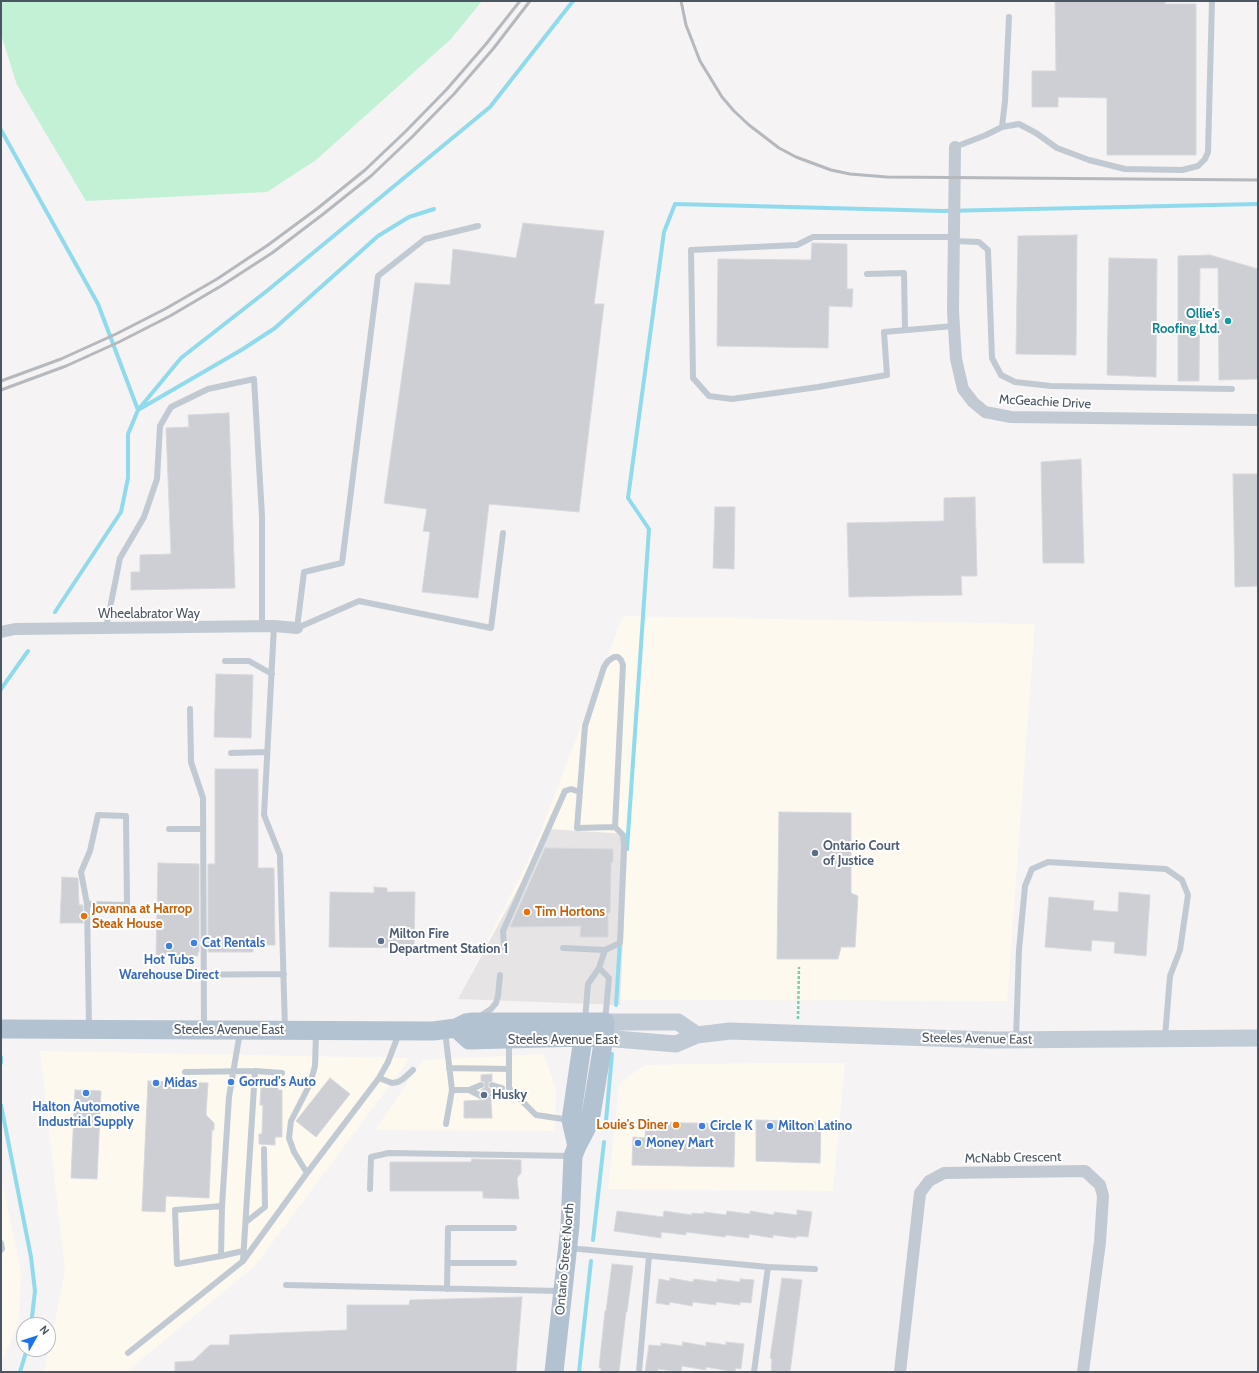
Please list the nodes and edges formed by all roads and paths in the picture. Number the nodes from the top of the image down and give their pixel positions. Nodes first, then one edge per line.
1 (1212, 1) edge
2 (1009, 17) dead end
3 (1002, 127) junction
4 (954, 147) joint
5 (478, 226) dead end
6 (954, 239) junction
7 (867, 274) dead end
8 (954, 326) junction
9 (906, 330) junction
10 (1232, 389) dead end
11 (1258, 420) edge
12 (503, 533) dead end
13 (268, 627) junction
14 (106, 628) junction
15 (297, 628) junction
16 (1, 632) edge
17 (225, 661) dead end
18 (272, 674) junction
19 (190, 709) dead end
20 (267, 752) junction
21 (231, 753) dead end
22 (580, 792) junction
23 (615, 827) junction
24 (169, 829) dead end
25 (203, 829) junction
26 (87, 904) junction
27 (504, 947) dead end
28 (563, 948) dead end
29 (605, 950) junction
30 (799, 967) dead end
31 (599, 968) junction
32 (284, 974) junction
33 (168, 975) dead end
34 (204, 975) junction
35 (500, 975) dead end
36 (458, 1027) junction
37 (1, 1029) edge
38 (584, 1029) junction
39 (89, 1030) junction
40 (204, 1030) junction
41 (240, 1030) junction
42 (285, 1030) junction
43 (316, 1030) junction
44 (604, 1030) junction
45 (400, 1031) junction
46 (798, 1033) junction
47 (1165, 1038) junction
48 (1258, 1038) edge
49 (509, 1039) junction
50 (1016, 1041) junction
51 (449, 1068) junction
52 (509, 1069) junction
53 (413, 1070) dead end
54 (255, 1071) junction
55 (184, 1072) dead end
56 (234, 1072) junction
57 (282, 1073) dead end
58 (379, 1078) junction
59 (481, 1085) dead end
60 (492, 1085) dead end
61 (502, 1088) junction
62 (509, 1088) junction
63 (452, 1090) junction
64 (469, 1090) junction
65 (493, 1095) dead end
66 (481, 1096) dead end
67 (571, 1120) junction
68 (446, 1124) dead end
69 (264, 1149) dead end
70 (575, 1151) junction
71 (307, 1173) junction
72 (370, 1189) dead end
73 (222, 1206) junction
74 (246, 1222) junction
75 (514, 1228) dead end
76 (1, 1243) edge
77 (568, 1248) junction
78 (1, 1250) edge
79 (243, 1251) junction
80 (221, 1256) junction
81 (649, 1256) junction
82 (243, 1261) junction
83 (514, 1262) dead end
84 (448, 1263) junction
85 (768, 1267) junction
86 (814, 1269) dead end
87 (286, 1285) dead end
88 (447, 1289) junction
89 (563, 1292) junction
90 (128, 1353) dead end
91 (554, 1372) edge
92 (639, 1372) edge
93 (754, 1372) edge
94 (900, 1372) edge
95 (1082, 1372) edge

1 - 3 lane
2 - 3 lane
3 - 4 lane
4 - 6 street, McGeachie Drive
5 - 15 lane
6 - 8 street, McGeachie Drive
6 - 9 lane
6 - 10 lane
7 - 9 lane
8 - 9 lane
8 - 11 street, McGeachie Drive
12 - 15 lane
13 - 14 street, Wheelabrator Way
13 - 14 lane
13 - 15 street, Wheelabrator Way
13 - 18 lane
14 - 16 street, Wheelabrator Way
17 - 18 lane
18 - 20 lane
19 - 25 lane
20 - 21 lane
20 - 32 lane
22 - 23 lane
22 - 23 lane
22 - 27 lane
23 - 29 lane
24 - 25 lane
25 - 34 lane
26 - 26 lane
26 - 39 lane
28 - 29 lane
29 - 31 lane
30 - 46 path
31 - 38 lane
31 - 44 lane
32 - 34 lane
32 - 42 lane
33 - 34 lane
34 - 40 lane
35 - 36 lane
36 - 38 main road, Steeles Avenue East
36 - 45 main road, Steeles Avenue East
36 - 49 main road, Steeles Avenue East
36 - 51 lane
37 - 39 main road, Steeles Avenue East
38 - 44 main road, Steeles Avenue East
38 - 49 main road, Steeles Avenue East
38 - 67 main road, Ontario Street North
39 - 40 main road, Steeles Avenue East
40 - 41 main road, Steeles Avenue East
41 - 42 main road, Steeles Avenue East
41 - 56 lane
42 - 43 main road, Steeles Avenue East
43 - 45 main road, Steeles Avenue East
43 - 71 lane
44 - 46 main road, Steeles Avenue East
44 - 70 main road, Ontario Street North
45 - 58 lane
46 - 50 main road, Steeles Avenue East
47 - 48 main road, Steeles Avenue East
47 - 50 main road, Steeles Avenue East
47 - 50 lane
49 - 52 lane
51 - 52 lane
51 - 63 lane
52 - 62 lane
53 - 58 lane
54 - 56 lane
54 - 57 lane
54 - 74 lane
55 - 56 lane
56 - 73 lane
58 - 71 lane
59 - 64 lane
60 - 61 lane
61 - 62 lane
61 - 65 lane
62 - 67 lane
63 - 64 lane
63 - 68 lane
64 - 66 lane
67 - 70 main road, Ontario Street North
69 - 74 lane
70 - 72 lane
70 - 77 main road, Ontario Street North
71 - 82 lane
73 - 80 lane
73 - 80 lane
74 - 79 lane
75 - 84 lane
76 - 78 lane
77 - 81 lane
77 - 89 main road, Ontario Street North
79 - 80 lane
79 - 82 lane
81 - 85 lane
81 - 92 lane
82 - 90 lane
83 - 84 lane
84 - 88 lane
85 - 86 lane
85 - 93 lane
87 - 88 lane
88 - 89 lane
89 - 91 main road, Ontario Street North
94 - 95 street, McNabb Crescent

